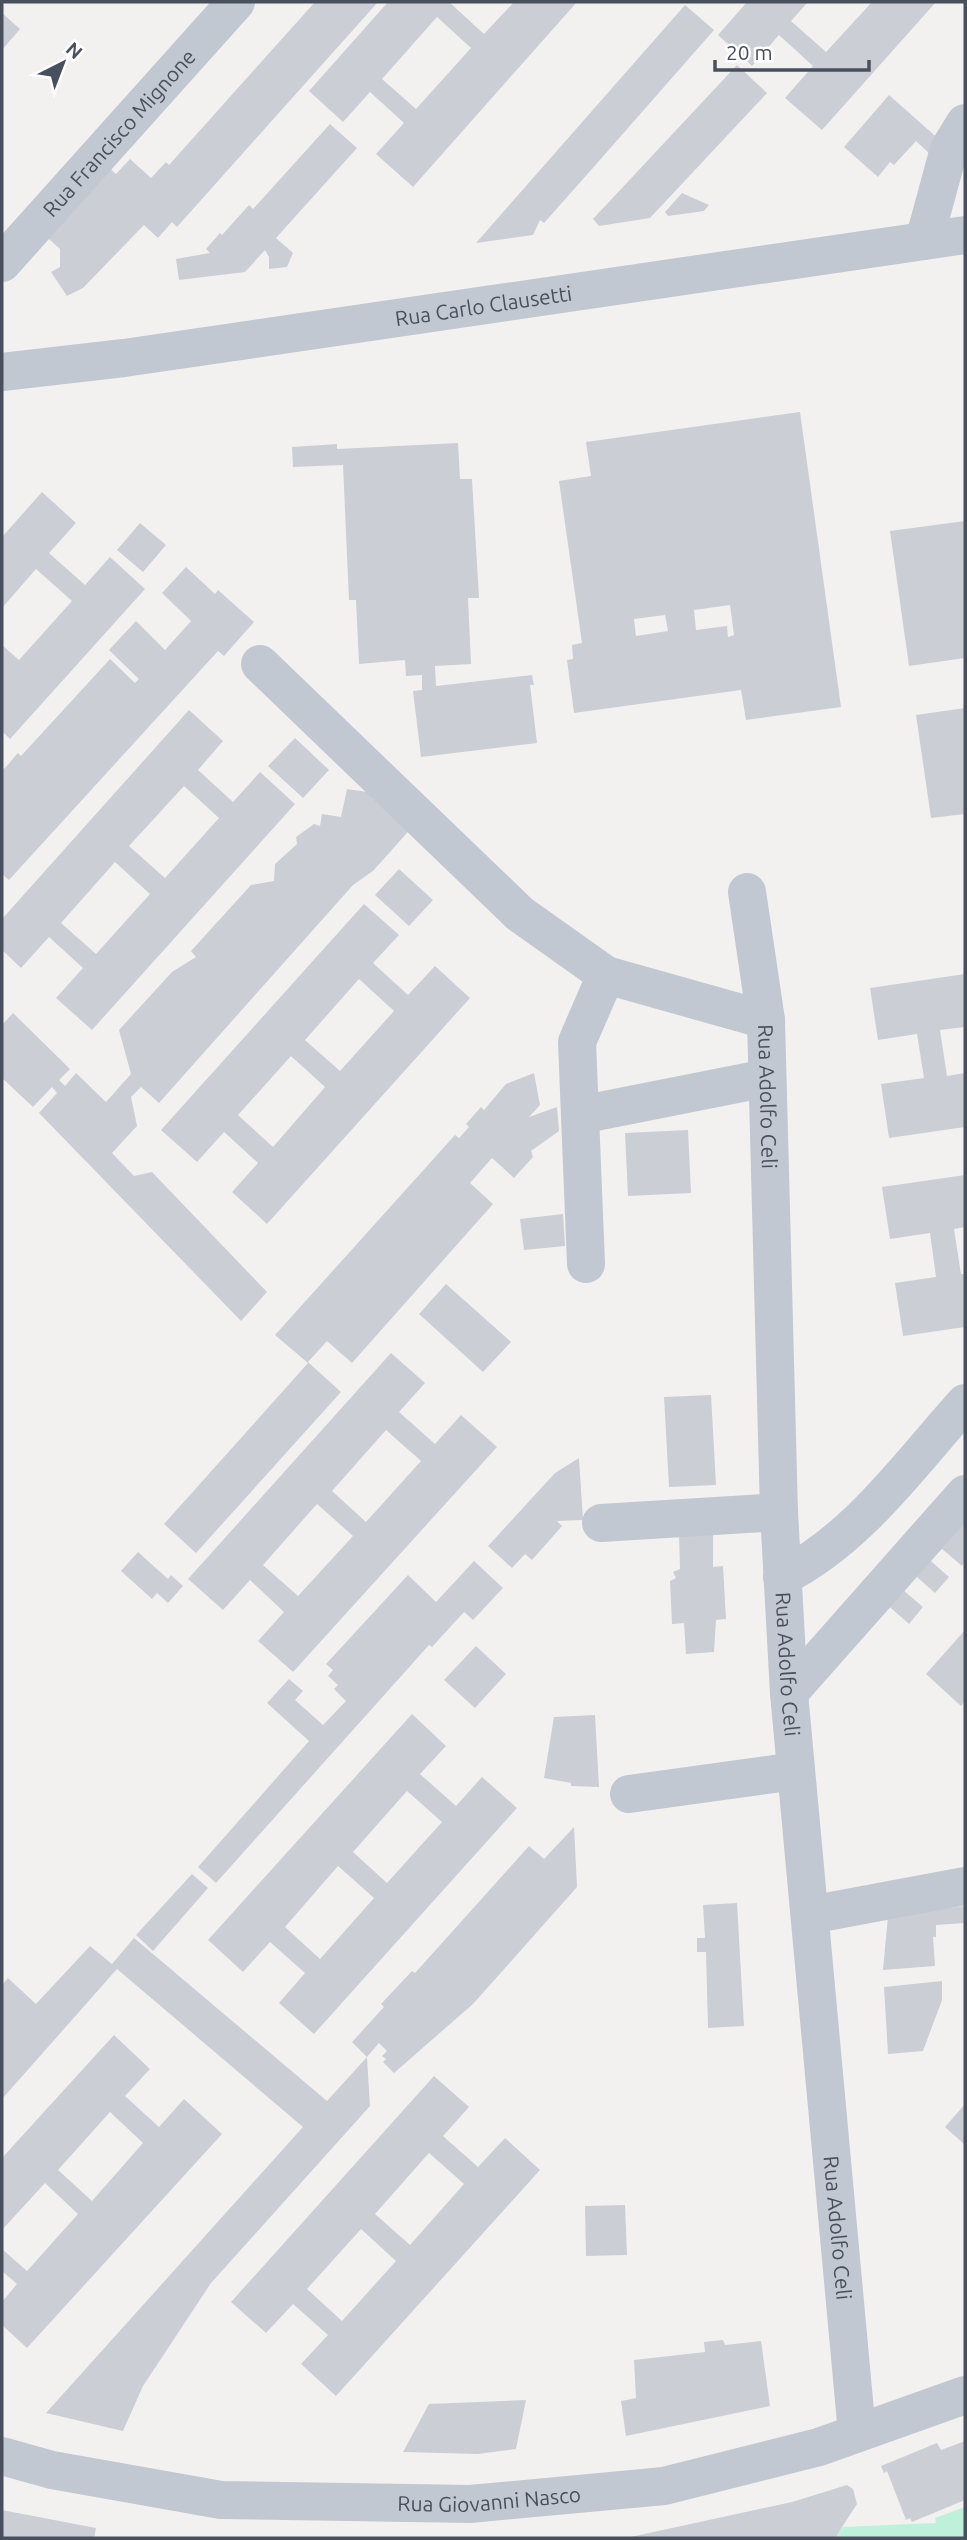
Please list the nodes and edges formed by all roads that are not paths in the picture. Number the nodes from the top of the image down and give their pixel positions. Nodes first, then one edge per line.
1 (236, 2) edge
2 (965, 123) edge
3 (965, 235) edge
4 (924, 241) junction
5 (2, 263) edge
6 (2, 372) edge
7 (260, 664) dead end
8 (747, 892) dead end
9 (606, 975) junction
10 (766, 1020) junction
11 (767, 1077) junction
12 (580, 1115) junction
13 (586, 1264) dead end
14 (965, 1402) edge
15 (965, 1494) edge
16 (779, 1512) junction
17 (601, 1523) dead end
18 (782, 1577) junction
19 (789, 1693) junction
20 (796, 1771) junction
21 (629, 1794) dead end
22 (965, 1886) edge
23 (810, 1915) junction
24 (965, 2395) edge
25 (857, 2433) junction
26 (2, 2456) edge

1 - 5 street, Rua Francisco Mignone
2 - 4 street
3 - 4 street, Rua Carlo Clausetti
4 - 6 street, Rua Carlo Clausetti
7 - 9 street
8 - 10 street, Rua Adolfo Celi
9 - 10 street
9 - 12 street
10 - 11 street, Rua Adolfo Celi
11 - 12 street
11 - 16 street, Rua Adolfo Celi
12 - 13 street
14 - 18 street
15 - 19 street
16 - 17 street
16 - 18 street, Rua Adolfo Celi
18 - 19 street, Rua Adolfo Celi
19 - 20 street, Rua Adolfo Celi
20 - 21 street
20 - 23 street, Rua Adolfo Celi
22 - 23 street
23 - 25 street, Rua Adolfo Celi
24 - 25 street, Rua Giovanni Nasco
25 - 26 street, Rua Giovanni Nasco

